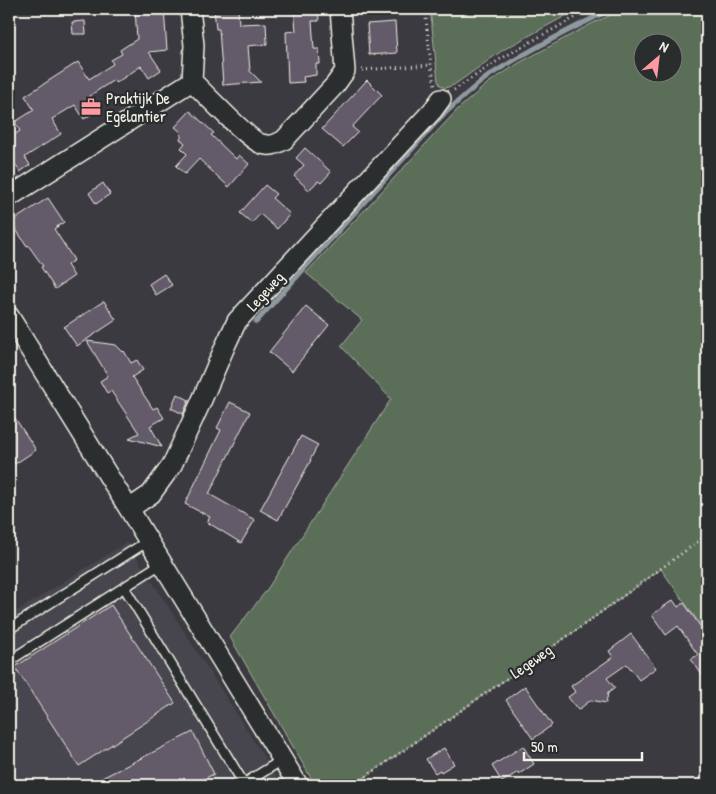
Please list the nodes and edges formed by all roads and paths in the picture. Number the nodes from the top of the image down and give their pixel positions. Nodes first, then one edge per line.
1 (190, 9) edge
2 (340, 9) edge
3 (425, 9) edge
4 (591, 9) edge
5 (346, 71) junction
6 (192, 81) junction
7 (441, 99) joint
8 (9, 197) edge
9 (9, 316) edge
10 (129, 509) junction
11 (707, 535) edge
12 (148, 541) junction
13 (162, 563) junction
14 (124, 587) junction
15 (9, 629) edge
16 (9, 661) edge
17 (282, 760) junction
18 (243, 785) edge
19 (298, 785) edge
20 (354, 785) edge

1 - 6 street
2 - 5 street
3 - 5 path
4 - 7 path
5 - 6 street
6 - 8 street
7 - 10 street, Legeweg
9 - 10 street
10 - 12 street
11 - 20 path, Legeweg
12 - 13 street
12 - 15 lane
13 - 14 lane
13 - 17 street
14 - 16 lane
14 - 18 lane
17 - 18 lane
17 - 19 street

